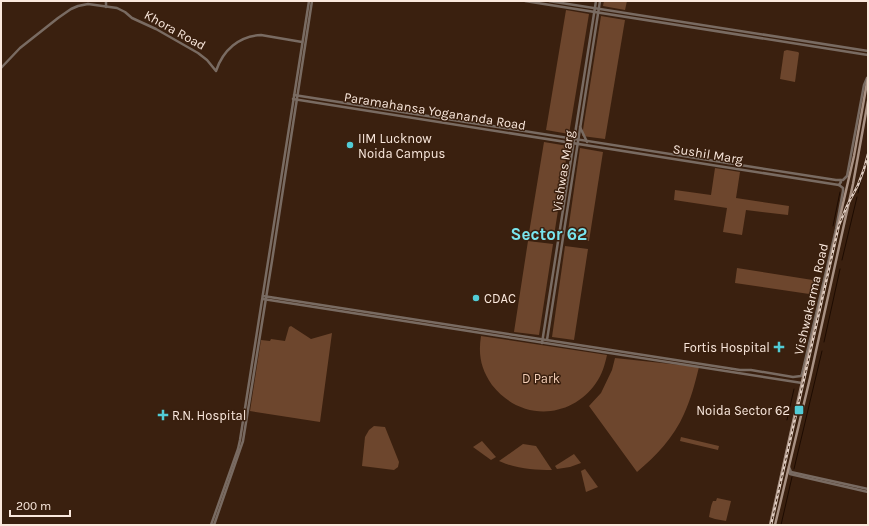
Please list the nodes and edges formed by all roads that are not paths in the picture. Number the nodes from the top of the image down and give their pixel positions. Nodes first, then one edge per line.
1 (106, 1) edge
2 (309, 1) edge
3 (312, 1) edge
4 (525, 1) edge
5 (549, 1) edge
6 (596, 1) edge
7 (600, 1) edge
8 (106, 7) junction
9 (594, 10) junction
10 (598, 11) junction
11 (302, 42) junction
12 (868, 51) edge
13 (868, 55) edge
14 (1, 68) edge
15 (868, 78) edge
16 (294, 95) junction
17 (298, 96) junction
18 (293, 99) junction
19 (297, 100) junction
20 (868, 101) edge
21 (865, 107) junction
22 (863, 115) junction
23 (580, 127) junction
24 (574, 141) junction
25 (578, 142) junction
26 (587, 142) junction
27 (850, 155) junction
28 (854, 156) junction
29 (283, 166) junction
30 (287, 167) junction
31 (850, 174) junction
32 (847, 176) junction
33 (840, 180) junction
34 (839, 185) junction
35 (840, 215) junction
36 (828, 267) junction
37 (265, 296) junction
38 (264, 300) junction
39 (820, 303) junction
40 (826, 304) junction
41 (819, 308) junction
42 (825, 309) junction
43 (813, 330) junction
44 (542, 339) junction
45 (547, 340) junction
46 (542, 343) junction
47 (546, 343) junction
48 (802, 383) junction
49 (788, 468) junction
50 (868, 490) edge
51 (215, 524) edge
52 (211, 525) edge
53 (770, 525) edge
54 (775, 525) edge

1 - 8 street
2 - 11 street
3 - 17 street
4 - 9 street
5 - 9 street
6 - 9 street, Vishwas Marg
7 - 10 street, Vishwas Marg
8 - 11 street, Khora Road
8 - 14 street, Khora Road
9 - 10 street
9 - 24 street, Vishwas Marg
10 - 12 street
10 - 13 street
10 - 23 street, Vishwas Marg
11 - 16 street
15 - 21 main road, Vishwakarma Road
15 - 27 street
16 - 17 street, Paramahansa Yogananda Road
16 - 18 street
17 - 19 street
17 - 24 street, Paramahansa Yogananda Road
18 - 19 street, Paramahansa Yogananda Road
18 - 29 street
19 - 24 street, Paramahansa Yogananda Road
19 - 30 street
20 - 21 main road, Vishwakarma Road
21 - 22 main road, Vishwakarma Road
22 - 28 main road, Vishwakarma Road
22 - 40 main road, Vishwakarma Road
23 - 25 street, Vishwas Marg
23 - 26 street
24 - 25 street, Sushil Marg
24 - 44 street, Vishwas Marg
25 - 26 street, Sushil Marg
25 - 34 street, Sushil Marg
25 - 45 street, Vishwas Marg
26 - 33 street, Sushil Marg
27 - 28 main road
27 - 32 street
28 - 31 main road, Vishwakarma Road
29 - 30 street
29 - 37 street
30 - 37 street
31 - 32 main road
31 - 35 main road, Vishwakarma Road
32 - 33 street
33 - 34 street
34 - 35 street
35 - 36 street
36 - 39 main road, Vishwakarma Road
36 - 43 street
37 - 38 street
37 - 44 street
38 - 46 street
38 - 51 street
38 - 52 street
39 - 40 main road
39 - 41 main road, Vishwakarma Road
40 - 42 main road, Vishwakarma Road
41 - 42 main road
41 - 43 main road, Vishwakarma Road
42 - 49 main road, Vishwakarma Road
43 - 45 street
43 - 48 main road, Vishwakarma Road
44 - 45 street
44 - 46 street, Vishwas Marg
45 - 47 street, Vishwas Marg
46 - 47 street
47 - 48 street
48 - 53 main road, Vishwakarma Road
49 - 50 street
49 - 50 street
49 - 54 main road, Vishwakarma Road

